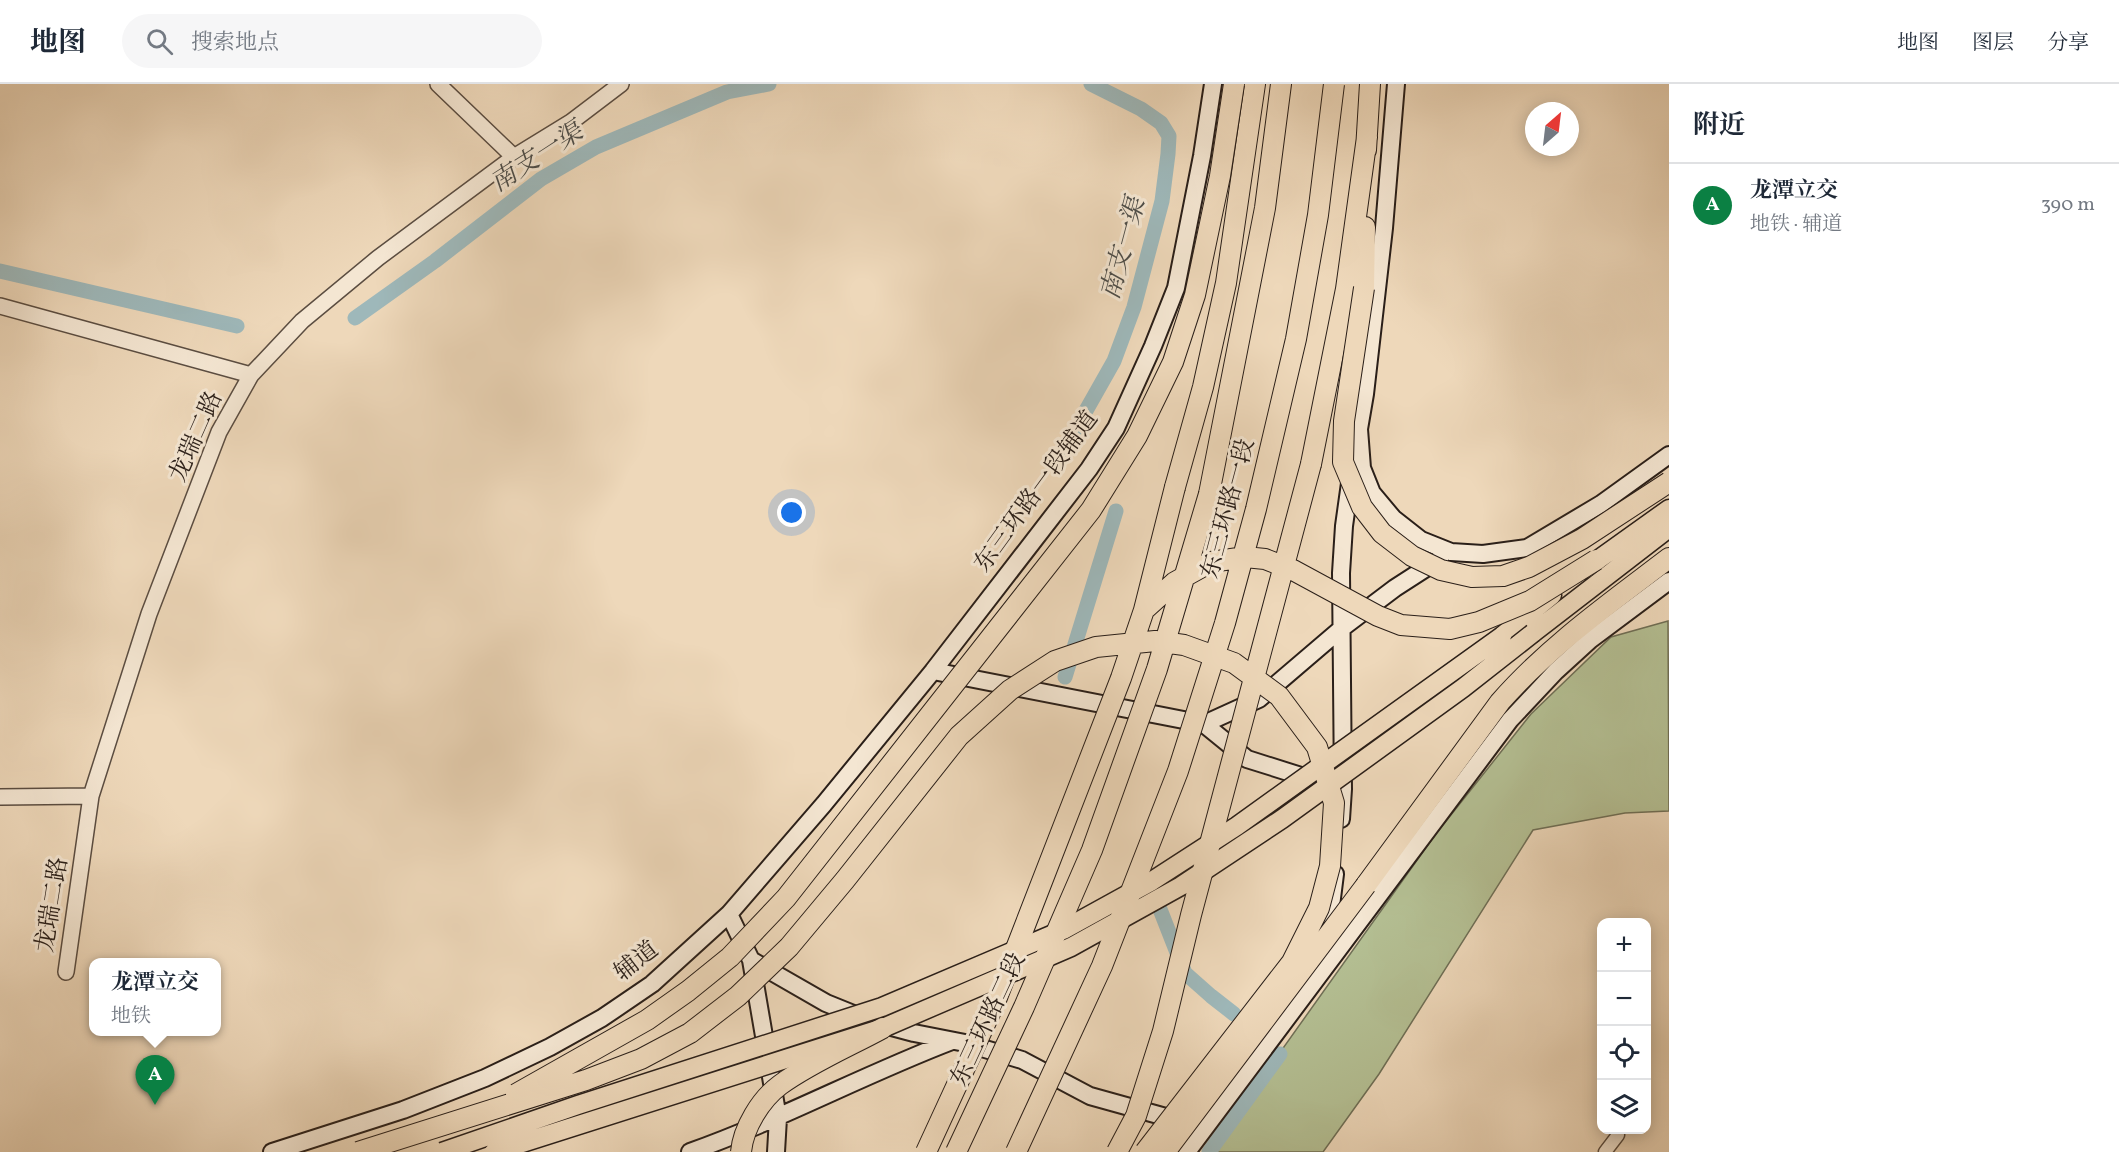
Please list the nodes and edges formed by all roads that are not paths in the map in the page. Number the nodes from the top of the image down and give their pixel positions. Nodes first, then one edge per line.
1 (438, 84) edge
2 (621, 84) edge
3 (1213, 84) edge
4 (1234, 84) edge
5 (1255, 84) edge
6 (1281, 84) edge
7 (1335, 84) edge
8 (1370, 84) edge
9 (1396, 84) edge
10 (1366, 137) junction
11 (514, 157) junction
12 (0, 306) edge
13 (251, 375) junction
14 (1359, 429) junction
15 (1669, 455) edge
16 (1669, 482) edge
17 (1669, 509) edge
18 (1669, 528) edge
19 (1451, 552) junction
20 (1669, 558) edge
21 (1596, 560) junction
22 (1669, 581) edge
23 (1144, 610) junction
24 (1342, 628) junction
25 (933, 671) junction
26 (1204, 724) junction
27 (1343, 789) junction
28 (91, 796) junction
29 (0, 797) edge
30 (1066, 909) joint
31 (729, 914) junction
32 (751, 960) junction
33 (1322, 971) junction
34 (66, 972) dead end
35 (883, 1028) junction
36 (952, 1041) junction
37 (483, 1112) junction
38 (778, 1118) junction
39 (1204, 1128) junction
40 (1618, 1135) dead end
41 (272, 1152) edge
42 (358, 1152) edge
43 (442, 1152) edge
44 (494, 1152) edge
45 (690, 1152) edge
46 (741, 1152) edge
47 (776, 1152) edge
48 (926, 1152) edge
49 (956, 1152) edge
50 (1016, 1152) edge
51 (1117, 1152) edge
52 (1145, 1152) edge
53 (1165, 1152) edge
54 (1187, 1152) edge
55 (1605, 1152) edge

1 - 11 street
2 - 11 street, 龙瑞二路
3 - 25 main road, 东三环路一段辅道
4 - 37 highway, bridge
5 - 23 highway, bridge
6 - 30 highway, 东三环路一段, bridge
7 - 50 highway, 东三环路一段, bridge
8 - 10 highway
9 - 14 main road
10 - 16 highway, bridge
10 - 51 highway, bridge
11 - 13 street, 龙瑞二路
12 - 13 street
13 - 28 street, 龙瑞二路
14 - 19 main road
14 - 24 main road
15 - 19 main road
17 - 21 main road
18 - 35 main road, bridge
19 - 24 main road
20 - 53 highway, bridge
21 - 23 highway, bridge
21 - 43 main road, bridge
22 - 33 main road
23 - 48 highway, bridge
24 - 26 main road
24 - 27 main road
25 - 26 main road
25 - 31 main road, 辅道
26 - 27 main road
27 - 33 main road
28 - 29 street
28 - 34 street, 龙瑞二路
30 - 49 highway, 东三环路二段, bridge
31 - 32 main road
31 - 41 main road, 辅道
32 - 36 main road
32 - 38 main road
33 - 39 main road
35 - 44 main road, bridge
35 - 46 highway, bridge
36 - 38 main road
36 - 39 main road
37 - 42 highway, bridge
37 - 52 highway, bridge
38 - 45 main road
38 - 47 main road
39 - 54 main road
40 - 55 street

